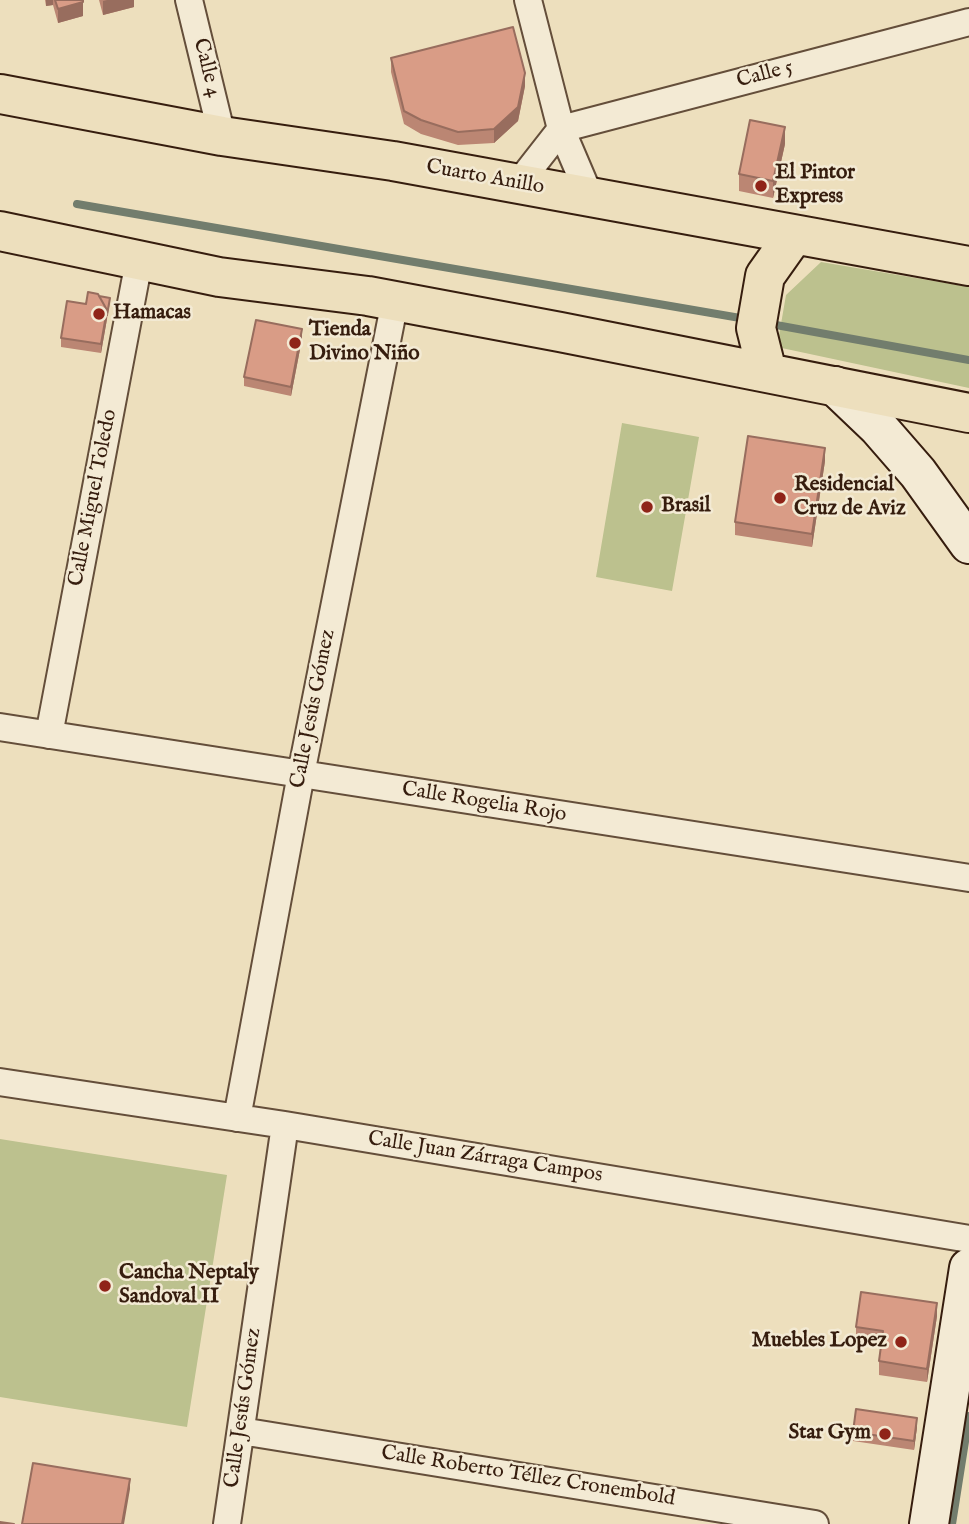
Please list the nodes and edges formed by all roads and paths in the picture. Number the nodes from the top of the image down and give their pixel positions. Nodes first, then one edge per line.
1 (189, 0) edge
2 (528, 0) edge
3 (969, 22) edge
4 (0, 94) edge
5 (561, 129) junction
6 (222, 136) junction
7 (518, 184) junction
8 (590, 198) junction
9 (0, 231) edge
10 (794, 235) junction
11 (139, 261) junction
12 (965, 262) edge
13 (396, 301) junction
14 (767, 372) junction
15 (835, 386) junction
16 (969, 413) edge
17 (969, 544) edge
18 (0, 727) edge
19 (49, 735) junction
20 (301, 774) junction
21 (969, 878) edge
22 (0, 1082) edge
23 (237, 1118) junction
24 (285, 1125) junction
25 (969, 1239) edge
26 (969, 1268) edge
27 (962, 1367) edge
28 (242, 1431) junction
29 (227, 1524) edge
30 (815, 1524) edge
31 (929, 1524) edge

1 - 6 street, Calle 4
2 - 5 street
3 - 5 street, Calle 5
4 - 6 highway, Cuarto Anillo
5 - 7 street
5 - 8 street
6 - 7 highway, Cuarto Anillo
7 - 8 highway, Cuarto Anillo
8 - 10 highway, Cuarto Anillo
9 - 11 highway
10 - 12 highway, Cuarto Anillo
10 - 14 highway
11 - 13 highway
11 - 19 street, Calle Miguel Toledo
13 - 14 highway
13 - 20 street, Calle Jesús Gómez
14 - 15 highway
15 - 16 highway
15 - 17 main road
18 - 19 street, Calle Rogelia Rojo
19 - 20 street, Calle Rogelia Rojo
20 - 21 street, Calle Rogelia Rojo
20 - 23 street, Calle Jesús Gómez
22 - 23 street, Calle Juan Zárraga Campos
23 - 24 street, Calle Juan Zárraga Campos
24 - 25 street, Calle Juan Zárraga Campos
24 - 28 street, Calle Jesús Gómez
26 - 27 main road
27 - 31 main road
28 - 29 street, Calle Jesús Gómez
28 - 30 street, Calle Roberto Téllez Cronembold

